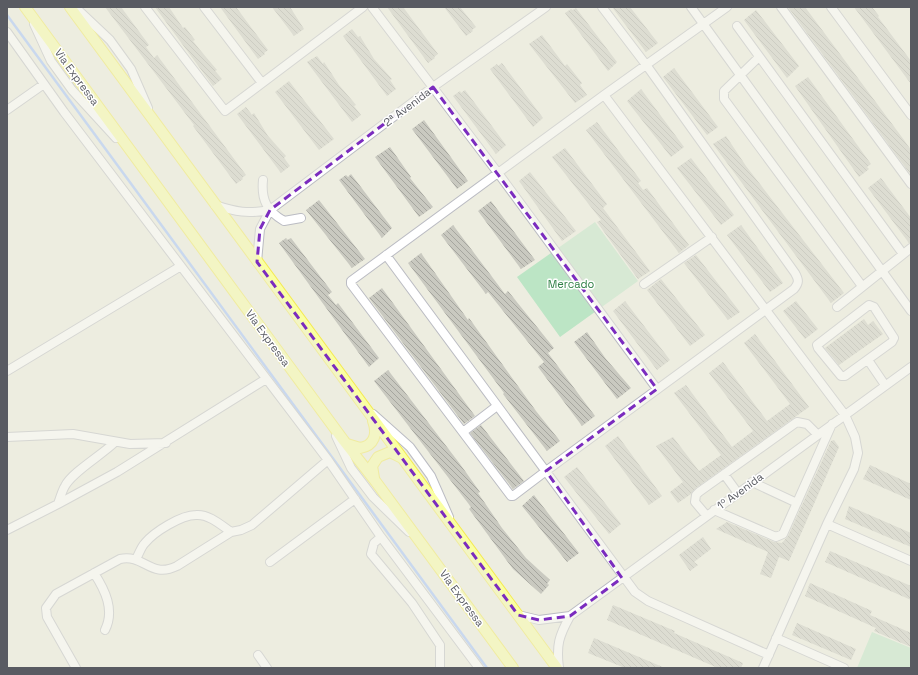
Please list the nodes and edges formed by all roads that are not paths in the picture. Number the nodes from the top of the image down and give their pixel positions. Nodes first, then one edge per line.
1 (70, 7) edge
2 (76, 7) edge
3 (145, 7) edge
4 (204, 7) edge
5 (363, 7) edge
6 (372, 7) edge
7 (546, 7) edge
8 (602, 7) edge
9 (691, 7) edge
10 (727, 7) edge
11 (781, 7) edge
12 (831, 7) edge
13 (26, 8) edge
14 (704, 24) junction
15 (737, 26) dead end
16 (7, 32) edge
17 (759, 57) junction
18 (647, 66) junction
19 (740, 75) junction
20 (262, 83) junction
21 (44, 84) junction
22 (434, 87) junction
23 (604, 95) junction
24 (7, 110) edge
25 (911, 115) edge
26 (154, 122) junction
27 (498, 173) junction
28 (263, 180) dead end
29 (911, 184) edge
30 (215, 205) junction
31 (270, 210) junction
32 (301, 218) dead end
33 (712, 237) junction
34 (911, 248) edge
35 (903, 254) junction
36 (386, 255) junction
37 (257, 262) junction
38 (181, 266) junction
39 (881, 270) junction
40 (644, 284) dead end
41 (862, 286) junction
42 (837, 307) dead end
43 (767, 309) junction
44 (911, 311) edge
45 (868, 360) junction
46 (911, 366) edge
47 (7, 371) edge
48 (266, 379) junction
49 (885, 385) junction
50 (657, 389) junction
51 (358, 400) junction
52 (497, 406) junction
53 (844, 415) junction
54 (372, 419) junction
55 (329, 421) junction
56 (832, 424) junction
57 (462, 432) junction
58 (817, 434) junction
59 (7, 437) edge
60 (344, 441) junction
61 (115, 442) junction
62 (167, 443) junction
63 (328, 460) junction
64 (405, 461) junction
65 (546, 471) junction
66 (724, 474) junction
67 (376, 482) junction
68 (752, 482) junction
69 (737, 492) junction
70 (355, 499) junction
71 (797, 503) junction
72 (58, 504) junction
73 (714, 510) junction
74 (706, 515) junction
75 (827, 524) junction
76 (454, 527) junction
77 (7, 530) edge
78 (231, 532) junction
79 (381, 537) junction
80 (423, 546) junction
81 (136, 559) junction
82 (911, 561) edge
83 (270, 562) dead end
84 (94, 573) junction
85 (622, 578) junction
86 (518, 615) junction
87 (570, 616) junction
88 (104, 630) dead end
89 (776, 638) junction
90 (258, 655) dead end
91 (769, 655) junction
92 (76, 668) edge
93 (267, 668) edge
94 (440, 668) edge
95 (479, 668) edge
96 (513, 668) edge
97 (558, 668) edge
98 (763, 668) edge
99 (844, 668) edge

1 - 26 main road
2 - 26 street
3 - 20 street
4 - 20 street
5 - 20 street
6 - 22 street
7 - 22 street, 2ª Avenida
8 - 18 street
9 - 14 street
10 - 14 street
11 - 29 street
12 - 25 street
13 - 55 main road, Via Expressa
14 - 18 street
14 - 19 street
15 - 17 street
16 - 21 street
17 - 19 street
17 - 35 street
18 - 23 street
18 - 43 street
19 - 39 street
19 - 41 street
21 - 24 street
21 - 38 street
22 - 27 street
22 - 31 street, 2ª Avenida
23 - 27 street
23 - 33 street
26 - 30 main road
27 - 36 street
27 - 50 street
28 - 31 street
30 - 31 street
30 - 37 main road
31 - 32 street
31 - 37 street
33 - 40 street
33 - 43 street
34 - 35 street
35 - 39 street
36 - 52 street
36 - 57 street
37 - 51 main road
38 - 47 street
38 - 48 street
39 - 41 street
39 - 44 street
41 - 42 street
43 - 50 street
43 - 53 street
45 - 45 street
45 - 49 street
46 - 49 street, 1º Avenida
48 - 62 street
48 - 63 street
49 - 53 street, 1º Avenida
50 - 65 street
51 - 54 main road
51 - 76 street
52 - 57 street
52 - 65 street
53 - 56 street, 1º Avenida
53 - 75 street
54 - 60 main road
54 - 64 main road
55 - 60 main road, Via Expressa
55 - 80 street
56 - 58 street, 1º Avenida
56 - 71 street
57 - 65 street
58 - 66 street
58 - 68 street, 1º Avenida
59 - 61 street
60 - 67 main road, Via Expressa
61 - 62 street
61 - 72 street
62 - 72 street
63 - 70 street
63 - 78 street
64 - 67 main road
64 - 76 main road
65 - 85 street
66 - 69 street
66 - 74 street
67 - 80 main road, Via Expressa
68 - 69 street, 1º Avenida
68 - 71 street
69 - 73 street, 1º Avenida
70 - 79 street
70 - 83 street
71 - 73 street
72 - 77 street
73 - 74 street, 1º Avenida
74 - 85 street, 1º Avenida
75 - 82 street
75 - 89 street
76 - 86 main road
78 - 81 street
78 - 81 street
79 - 94 street
79 - 95 street
80 - 96 main road, Via Expressa
81 - 84 street
84 - 88 street
84 - 92 street
85 - 87 street, 1º Avenida
85 - 91 street
86 - 87 street
86 - 97 main road
87 - 97 street
89 - 91 street
89 - 99 street
90 - 93 street
91 - 98 street

